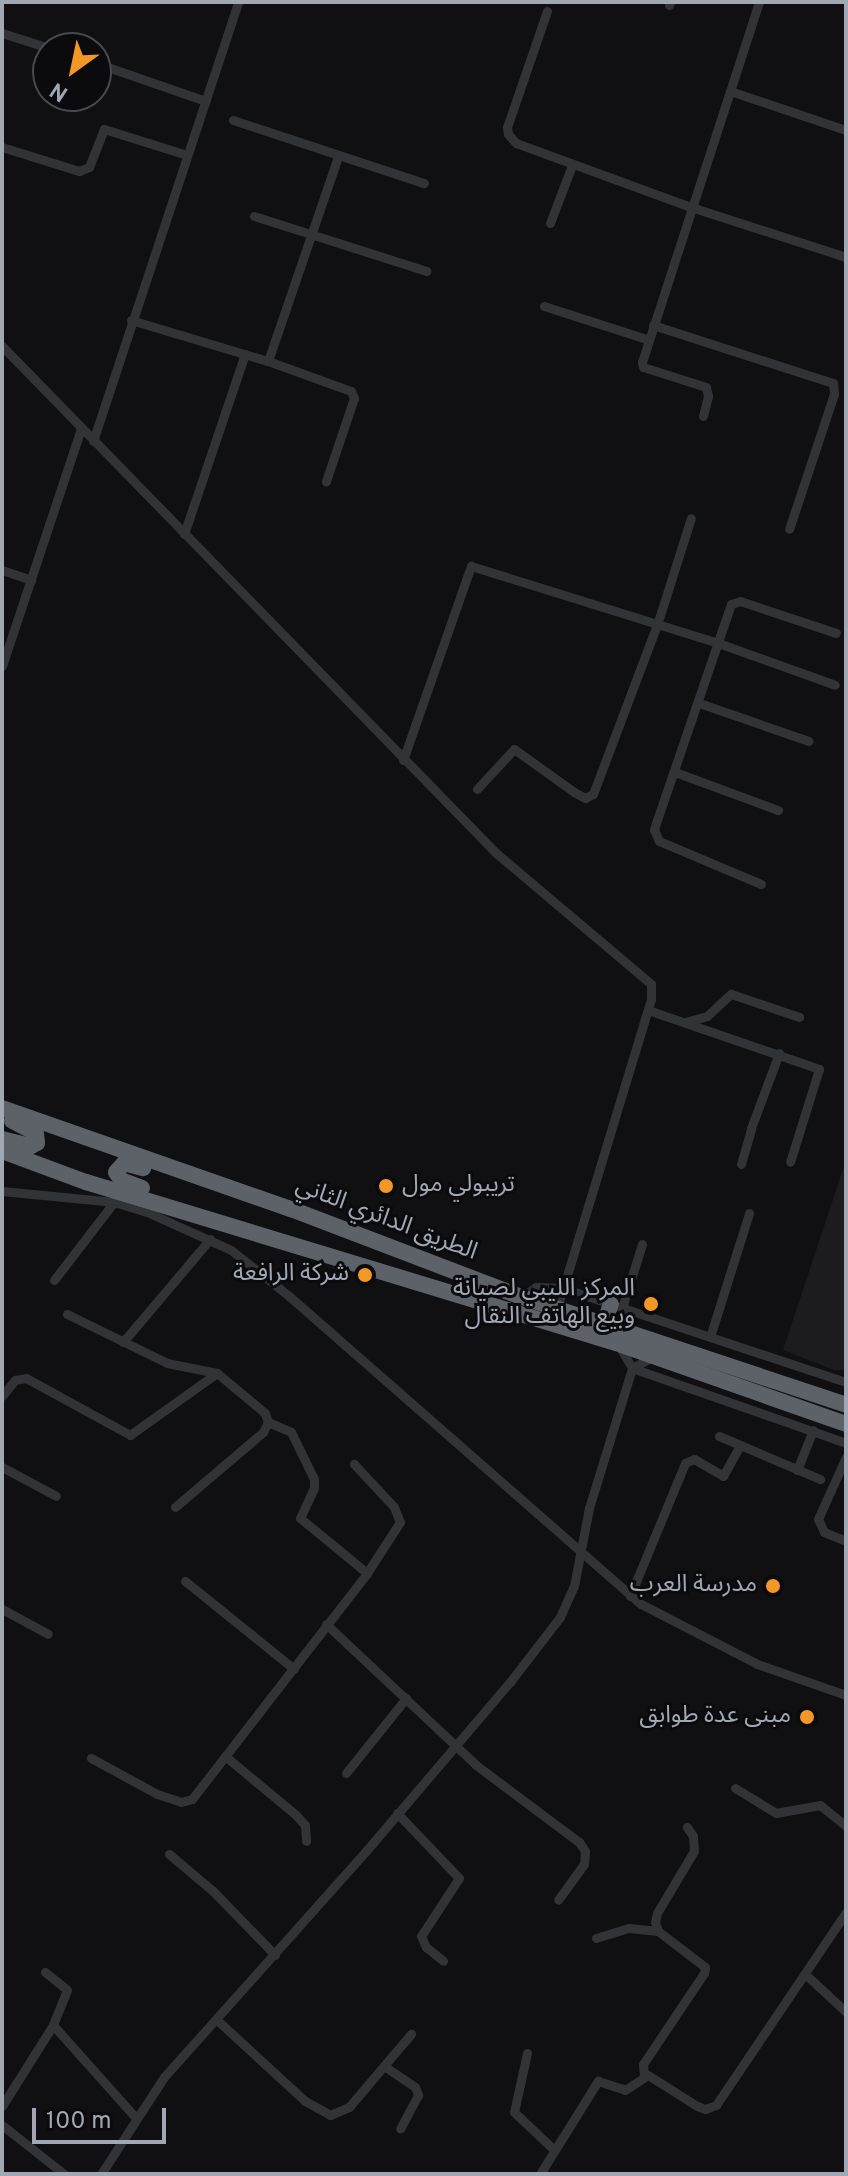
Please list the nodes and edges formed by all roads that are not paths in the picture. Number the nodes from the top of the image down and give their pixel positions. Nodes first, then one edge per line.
1 (238, 2) edge
2 (759, 2) edge
3 (547, 11) dead end
4 (2, 33) edge
5 (32, 43) edge
6 (112, 69) edge
7 (730, 91) junction
8 (206, 101) junction
9 (233, 120) dead end
10 (845, 126) edge
11 (2, 147) edge
12 (187, 155) junction
13 (338, 156) junction
14 (572, 165) junction
15 (424, 183) dead end
16 (691, 207) junction
17 (254, 216) dead end
18 (550, 223) dead end
19 (311, 234) junction
20 (846, 257) edge
21 (426, 271) dead end
22 (544, 306) dead end
23 (131, 320) junction
24 (653, 325) junction
25 (649, 340) junction
26 (2, 346) edge
27 (245, 354) junction
28 (268, 361) junction
29 (703, 416) dead end
30 (81, 429) junction
31 (93, 441) junction
32 (326, 481) dead end
33 (691, 518) dead end
34 (789, 529) dead end
35 (184, 534) junction
36 (2, 570) edge
37 (31, 580) junction
38 (657, 625) junction
39 (836, 633) dead end
40 (718, 643) junction
41 (3, 660) edge
42 (835, 685) dead end
43 (699, 703) junction
44 (809, 741) dead end
45 (403, 760) junction
46 (675, 772) junction
47 (477, 789) dead end
48 (778, 810) dead end
49 (761, 884) dead end
50 (648, 1010) junction
51 (799, 1017) dead end
52 (685, 1022) junction
53 (779, 1053) junction
54 (2, 1108) edge
55 (2, 1117) edge
56 (2, 1139) edge
57 (2, 1151) edge
58 (790, 1162) dead end
59 (741, 1164) dead end
60 (2, 1191) edge
61 (114, 1202) junction
62 (291, 1209) junction
63 (749, 1213) dead end
64 (210, 1239) junction
65 (275, 1239) junction
66 (642, 1244) dead end
67 (54, 1280) dead end
68 (563, 1288) junction
69 (522, 1297) junction
70 (616, 1306) junction
71 (557, 1309) junction
72 (67, 1314) dead end
73 (604, 1325) junction
74 (710, 1337) junction
75 (123, 1342) junction
76 (616, 1343) junction
77 (656, 1357) junction
78 (632, 1368) junction
79 (217, 1373) junction
80 (846, 1382) edge
81 (742, 1386) junction
82 (2, 1394) edge
83 (736, 1402) junction
84 (846, 1405) edge
85 (268, 1422) junction
86 (846, 1424) edge
87 (813, 1430) junction
88 (719, 1436) dead end
89 (846, 1443) edge
90 (739, 1447) junction
91 (846, 1457) edge
92 (354, 1464) dead end
93 (2, 1467) edge
94 (797, 1470) junction
95 (820, 1479) dead end
96 (56, 1496) dead end
97 (175, 1507) dead end
98 (846, 1541) edge
99 (578, 1553) junction
100 (367, 1573) junction
101 (185, 1581) dead end
102 (630, 1596) junction
103 (2, 1609) edge
104 (326, 1624) junction
105 (48, 1634) dead end
106 (294, 1669) junction
107 (846, 1695) edge
108 (406, 1698) junction
109 (455, 1745) junction
110 (225, 1756) junction
111 (91, 1758) dead end
112 (346, 1773) dead end
113 (735, 1788) dead end
114 (397, 1813) junction
115 (846, 1826) edge
116 (687, 1827) dead end
117 (306, 1841) dead end
118 (169, 1854) dead end
119 (558, 1900) dead end
120 (846, 1912) edge
121 (658, 1931) junction
122 (596, 1938) dead end
123 (275, 1955) junction
124 (443, 1961) dead end
125 (45, 1972) dead end
126 (805, 1974) junction
127 (846, 2012) edge
128 (217, 2020) junction
129 (53, 2025) junction
130 (411, 2034) dead end
131 (527, 2053) dead end
132 (384, 2066) junction
133 (644, 2075) junction
134 (2, 2106) edge
135 (136, 2118) junction
136 (2, 2125) edge
137 (400, 2129) dead end
138 (554, 2150) junction
139 (64, 2174) edge
140 (101, 2174) edge
141 (540, 2174) edge

1 - 8 street
2 - 7 street
3 - 14 street
4 - 5 street
6 - 8 street
7 - 10 street
7 - 16 street
8 - 12 street
9 - 13 street
11 - 12 street
12 - 23 street
13 - 15 street
13 - 19 street
14 - 16 street
14 - 18 street
16 - 20 street
16 - 24 street
17 - 19 street
19 - 21 street
19 - 28 street
22 - 25 street
23 - 27 street
23 - 31 street
24 - 25 street
24 - 34 street
25 - 29 street
26 - 30 street
27 - 28 street
27 - 35 street
28 - 32 street
30 - 31 street
30 - 37 street
31 - 35 street
33 - 38 street
35 - 45 street
36 - 37 street
37 - 41 street
38 - 40 street
38 - 45 street
38 - 47 street
39 - 40 street
40 - 42 street
40 - 43 street
43 - 44 street
43 - 46 street
45 - 50 street
46 - 48 street
46 - 49 street
50 - 52 street
50 - 68 street
51 - 52 street
52 - 53 street
53 - 58 street
53 - 59 street
54 - 62 highway, الطريق الدائري الثاني
55 - 56 highway
57 - 65 highway, الطريق الدائري الثاني
60 - 61 street
61 - 64 street
61 - 67 street
62 - 65 highway
62 - 69 highway, الطريق الدائري الثاني
63 - 74 street
64 - 75 street
64 - 99 street
65 - 76 highway, الطريق الدائري الثاني
66 - 70 street
68 - 69 street
68 - 70 street
68 - 71 street
69 - 71 highway, الطريق الدائري الثاني
70 - 73 highway
70 - 74 street
71 - 73 highway, الطريق الدائري الثاني
72 - 75 street
73 - 84 highway, الطريق الدائري الثاني
74 - 80 street
75 - 79 street
76 - 77 highway, الطريق الدائري الثاني
76 - 78 street
77 - 78 street
77 - 81 highway, الطريق الدائري الثاني
78 - 83 street
78 - 99 street
79 - 82 street
79 - 85 street
81 - 83 highway
81 - 86 highway, الطريق الدائري الثاني
83 - 87 street
85 - 97 street
85 - 100 street
87 - 89 street
87 - 94 street
88 - 90 street
90 - 94 street
90 - 102 street
91 - 98 street
92 - 100 street
93 - 96 street
94 - 95 street
99 - 102 street
99 - 109 street
100 - 104 street
101 - 106 street
102 - 107 street
103 - 105 street
104 - 106 street
104 - 108 street
106 - 110 street
108 - 109 street
108 - 112 street
109 - 114 street
109 - 119 street
110 - 111 street
110 - 117 street
113 - 115 street
114 - 123 street
114 - 124 street
116 - 121 street
118 - 123 street
120 - 126 street
121 - 122 street
121 - 133 street
123 - 128 street
125 - 129 street
126 - 127 street
126 - 133 street
128 - 132 street
128 - 135 street
129 - 134 street
129 - 135 street
130 - 132 street
131 - 138 street
132 - 137 street
133 - 138 street
135 - 140 street
136 - 139 street
138 - 141 street

